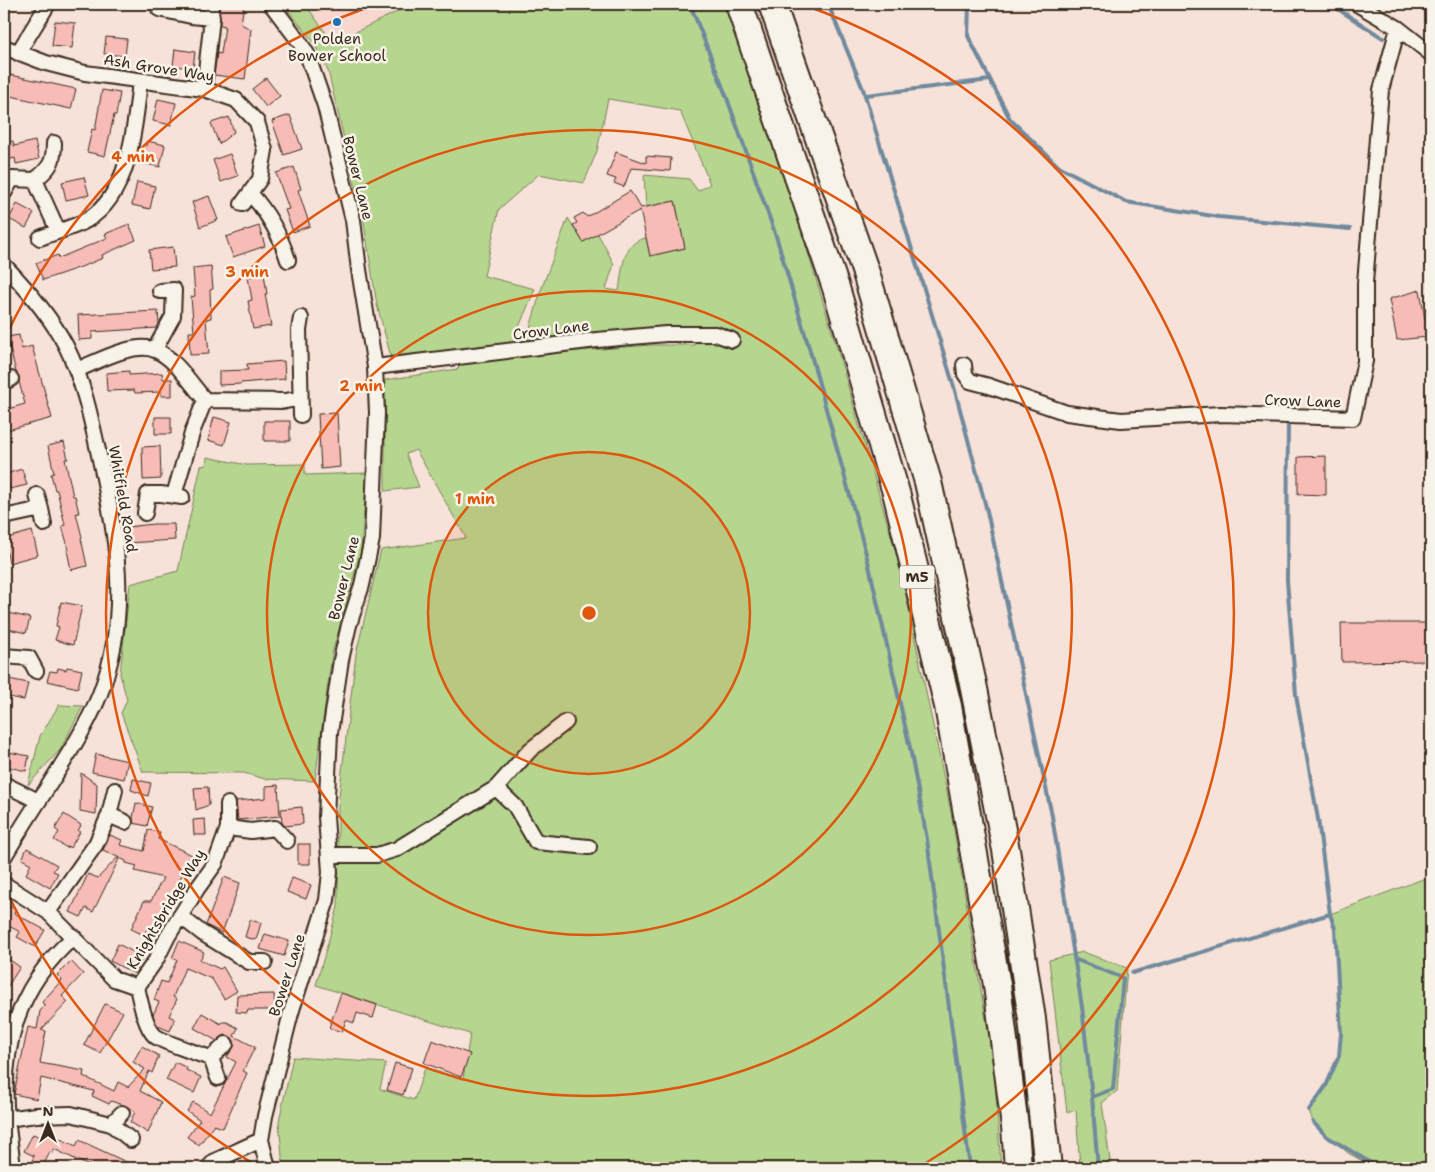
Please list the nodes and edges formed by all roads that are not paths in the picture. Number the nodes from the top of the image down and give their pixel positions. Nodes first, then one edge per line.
1 (48, 4) edge
2 (210, 4) edge
3 (271, 4) edge
4 (739, 4) edge
5 (772, 4) edge
6 (1357, 4) edge
7 (159, 8) dead end
8 (212, 18) junction
9 (1398, 28) junction
10 (4, 47) edge
11 (18, 53) junction
12 (1431, 54) edge
13 (140, 81) junction
14 (204, 89) junction
15 (58, 146) dead end
16 (35, 180) junction
17 (4, 193) edge
18 (58, 231) junction
19 (40, 238) dead end
20 (288, 260) dead end
21 (4, 265) edge
22 (169, 287) dead end
23 (301, 318) dead end
24 (732, 340) dead end
25 (155, 349) junction
26 (964, 365) dead end
27 (375, 367) junction
28 (77, 370) junction
29 (300, 398) junction
30 (204, 400) junction
31 (301, 415) dead end
32 (38, 495) dead end
33 (41, 509) junction
34 (145, 514) dead end
35 (4, 517) edge
36 (44, 524) dead end
37 (4, 656) edge
38 (36, 671) dead end
39 (566, 722) dead end
40 (4, 784) edge
41 (496, 788) junction
42 (115, 790) dead end
43 (38, 801) junction
44 (228, 804) dead end
45 (109, 815) junction
46 (125, 822) dead end
47 (228, 828) junction
48 (287, 841) dead end
49 (589, 847) dead end
50 (329, 855) junction
51 (4, 857) edge
52 (4, 884) edge
53 (48, 912) junction
54 (180, 916) junction
55 (74, 937) junction
56 (265, 962) dead end
57 (137, 987) junction
58 (226, 1044) dead end
59 (211, 1058) junction
60 (218, 1078) dead end
61 (122, 1113) dead end
62 (7, 1119) junction
63 (111, 1124) junction
64 (131, 1140) dead end
65 (261, 1140) junction
66 (12, 1159) dead end
67 (210, 1163) edge
68 (268, 1168) edge
69 (1018, 1168) edge
70 (1048, 1168) edge

1 - 11 street
2 - 8 street
3 - 27 street, Bower Lane
4 - 69 highway, M5
5 - 70 highway, M5
6 - 9 street
7 - 8 street
8 - 14 street
9 - 12 street
9 - 26 street, Crow Lane
10 - 11 street, Ash Grove Way
11 - 13 street, Ash Grove Way
13 - 14 street, Ash Grove Way
13 - 18 street
14 - 20 street, Ash Grove Way
15 - 16 street
16 - 17 street
16 - 18 street
18 - 19 street
21 - 28 street, Whitfield Road
22 - 25 street
23 - 29 street
24 - 27 street, Crow Lane
25 - 28 street
25 - 30 street
27 - 50 street, Bower Lane
28 - 43 street, Whitfield Road
29 - 30 street
29 - 31 street
30 - 34 street
32 - 33 street
33 - 35 street
33 - 36 street
37 - 38 street
39 - 41 street
40 - 43 street
41 - 49 street
41 - 50 street
42 - 45 street
43 - 51 street, Whitfield Road
44 - 47 street, Knightsbridge Way
45 - 46 street
45 - 53 street
47 - 48 street
47 - 54 street, Knightsbridge Way
50 - 65 street, Bower Lane
52 - 53 street, Knightsbridge Way
53 - 55 street, Knightsbridge Way
54 - 56 street
54 - 57 street, Knightsbridge Way
55 - 57 street, Knightsbridge Way
55 - 62 street
57 - 59 street
58 - 59 street
59 - 60 street
61 - 63 street
62 - 63 street
62 - 66 street
63 - 64 street
65 - 67 street
65 - 68 street, Bower Lane

